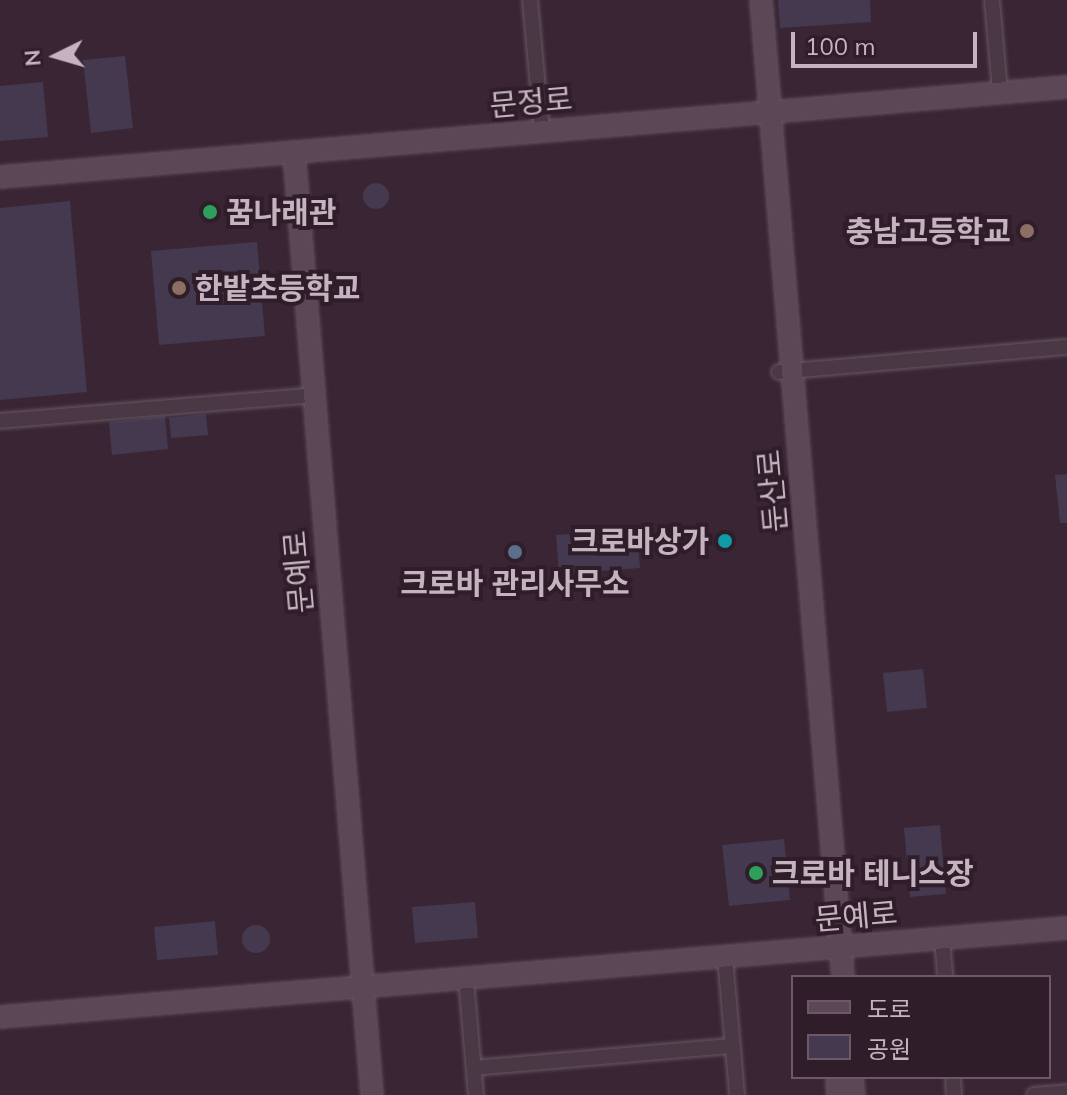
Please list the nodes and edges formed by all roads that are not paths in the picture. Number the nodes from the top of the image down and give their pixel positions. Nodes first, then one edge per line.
1 (530, 0) edge
2 (748, 0) edge
3 (761, 0) edge
4 (992, 0) edge
5 (1067, 87) edge
6 (1000, 92) junction
7 (764, 112) junction
8 (542, 131) junction
9 (294, 152) junction
10 (0, 177) edge
11 (1067, 347) edge
12 (785, 371) junction
13 (314, 395) junction
14 (0, 421) edge
15 (1067, 928) edge
16 (942, 939) junction
17 (833, 948) junction
18 (725, 957) junction
19 (829, 975) edge
20 (842, 975) edge
21 (945, 975) edge
22 (466, 979) junction
23 (363, 987) junction
24 (0, 1017) edge
25 (732, 1046) junction
26 (474, 1068) junction
27 (1067, 1092) edge
28 (372, 1095) edge
29 (476, 1095) edge
30 (737, 1095) edge
31 (1034, 1095) edge

1 - 8 street
2 - 7 main road, 둔산로
3 - 7 main road, 둔산로
4 - 6 street
5 - 6 main road, 문정로
6 - 7 main road, 문정로
7 - 8 main road, 문정로
7 - 12 main road, 둔산로
8 - 9 main road, 문정로
9 - 10 main road, 문정로
9 - 13 main road, 문예로
11 - 12 street
12 - 17 main road, 둔산로
13 - 14 street
13 - 23 main road, 문예로
15 - 16 main road, 문예로
16 - 17 main road, 문예로
16 - 21 street
17 - 18 main road, 문예로
17 - 19 main road, 둔산로
17 - 20 main road, 둔산로
18 - 22 main road, 문예로
18 - 25 street
22 - 23 main road, 문예로
22 - 26 street
23 - 24 main road, 문예로
23 - 28 main road
25 - 26 street
25 - 30 street
26 - 29 street
27 - 31 street

